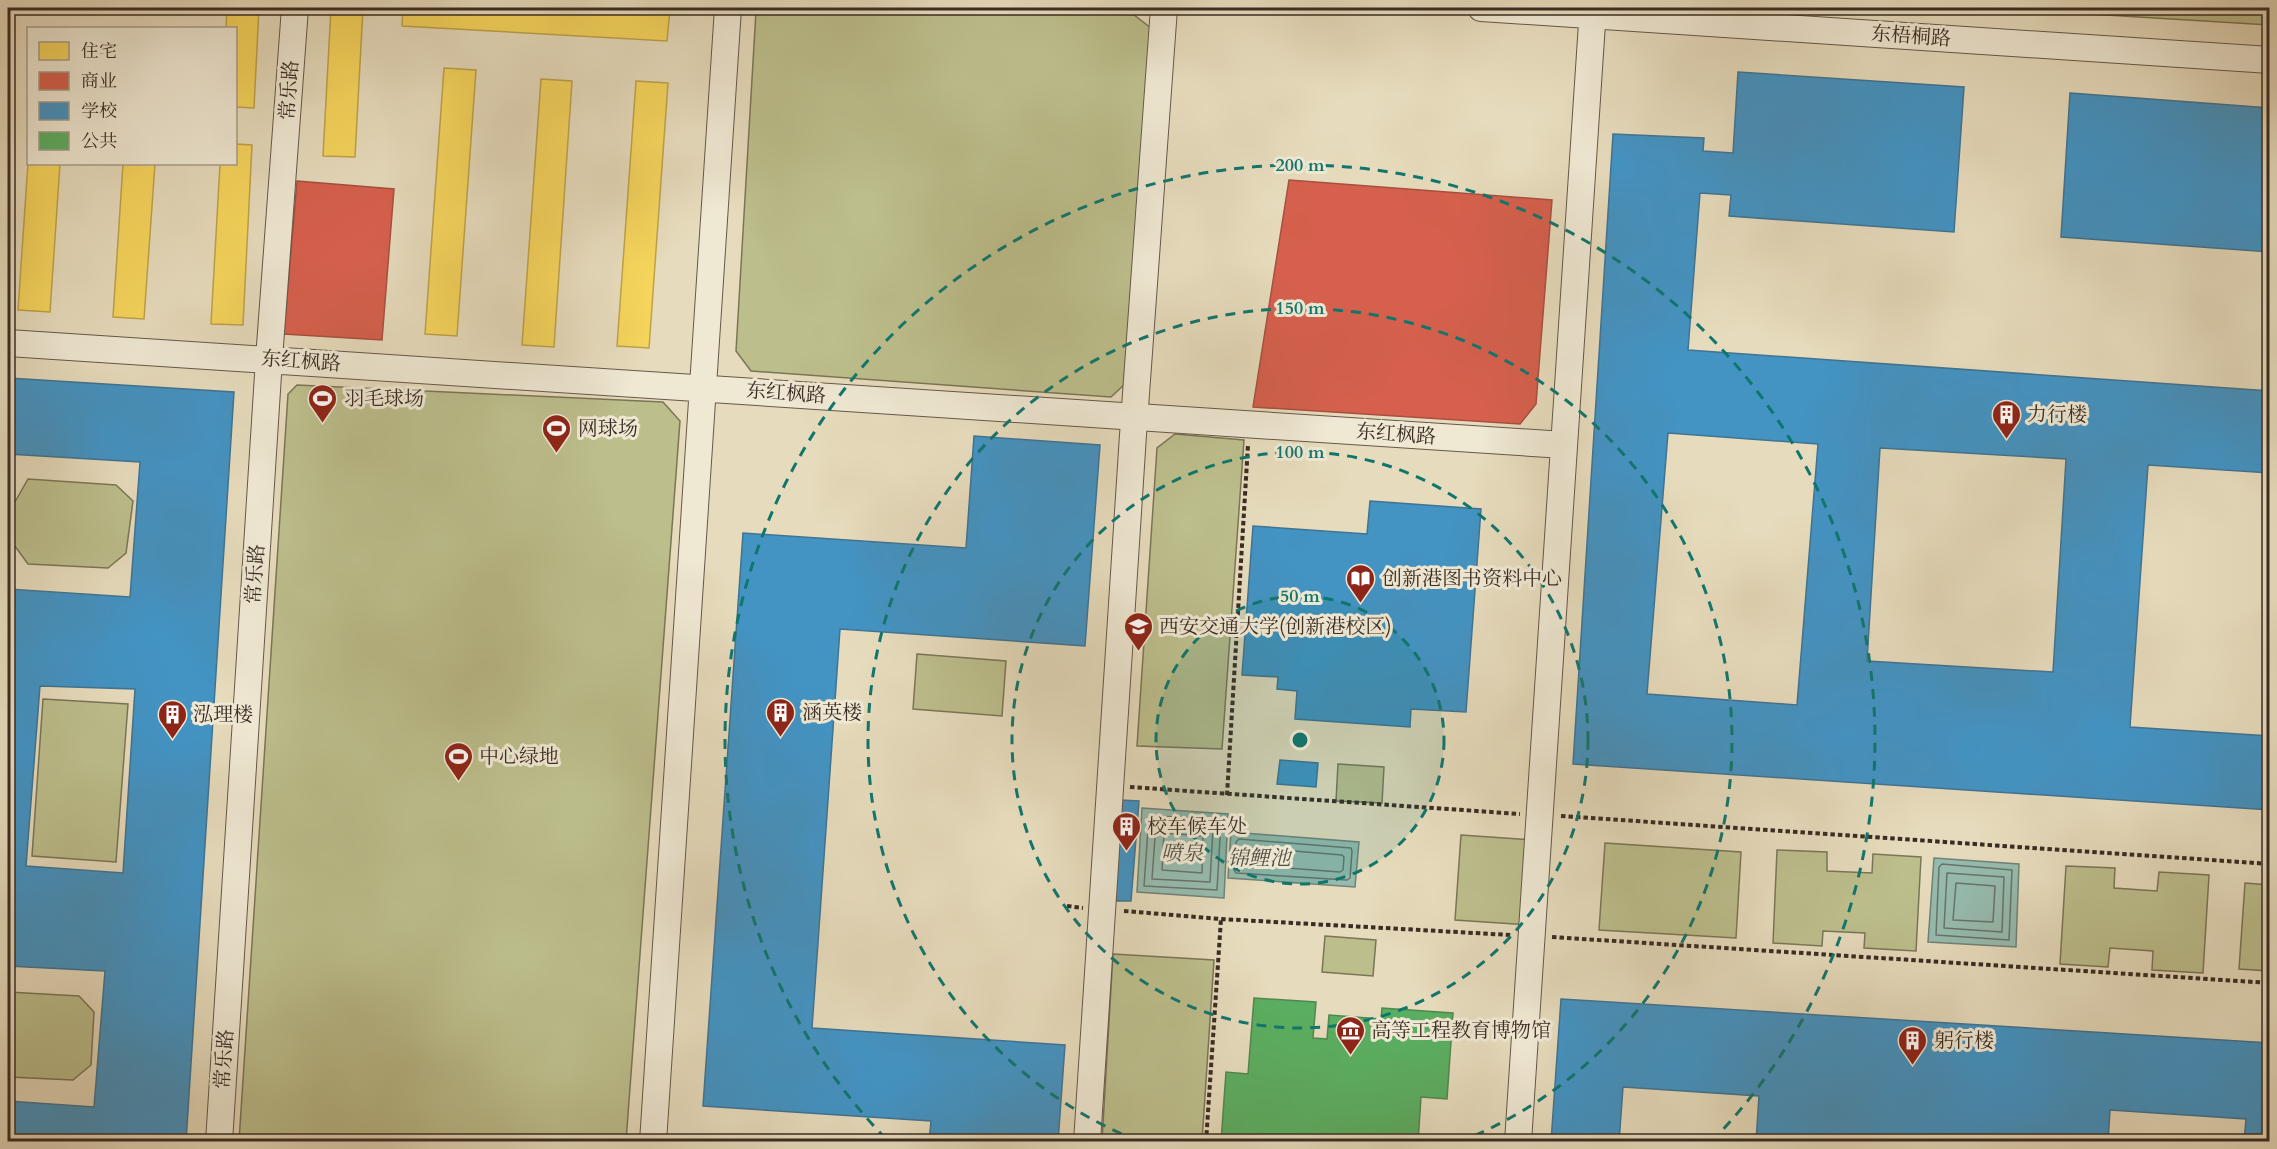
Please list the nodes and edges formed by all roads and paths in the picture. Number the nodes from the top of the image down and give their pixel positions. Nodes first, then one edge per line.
1 (295, 8) edge
2 (728, 8) edge
3 (1164, 8) edge
4 (1481, 8) edge
5 (1593, 11) edge
6 (2270, 60) edge
7 (8, 343) edge
8 (269, 359) junction
9 (703, 388) junction
10 (1135, 416) junction
11 (1250, 424) junction
12 (1564, 445) junction
13 (1110, 785) junction
14 (1227, 795) junction
15 (1541, 815) junction
16 (2270, 864) edge
17 (1102, 909) junction
18 (1221, 919) junction
19 (1531, 936) junction
20 (2270, 983) edge
21 (219, 1142) edge
22 (653, 1142) edge
23 (1087, 1142) edge
24 (1206, 1142) edge
25 (1518, 1142) edge

1 - 8 street, 常乐路
2 - 9 street
3 - 10 street
4 - 5 street, 东梧桐路
5 - 6 street, 东梧桐路
5 - 12 street
7 - 8 street, 东红枫路
8 - 9 street, 东红枫路
8 - 21 street, 常乐路
9 - 10 street, 东红枫路
9 - 22 street
10 - 11 street, 东红枫路
10 - 13 street
11 - 12 street, 东红枫路
11 - 14 path
12 - 15 street
13 - 14 path
13 - 17 street
14 - 15 path
15 - 16 path
15 - 19 street
17 - 18 path
17 - 23 street
18 - 19 path
18 - 24 path
19 - 20 path
19 - 25 street

